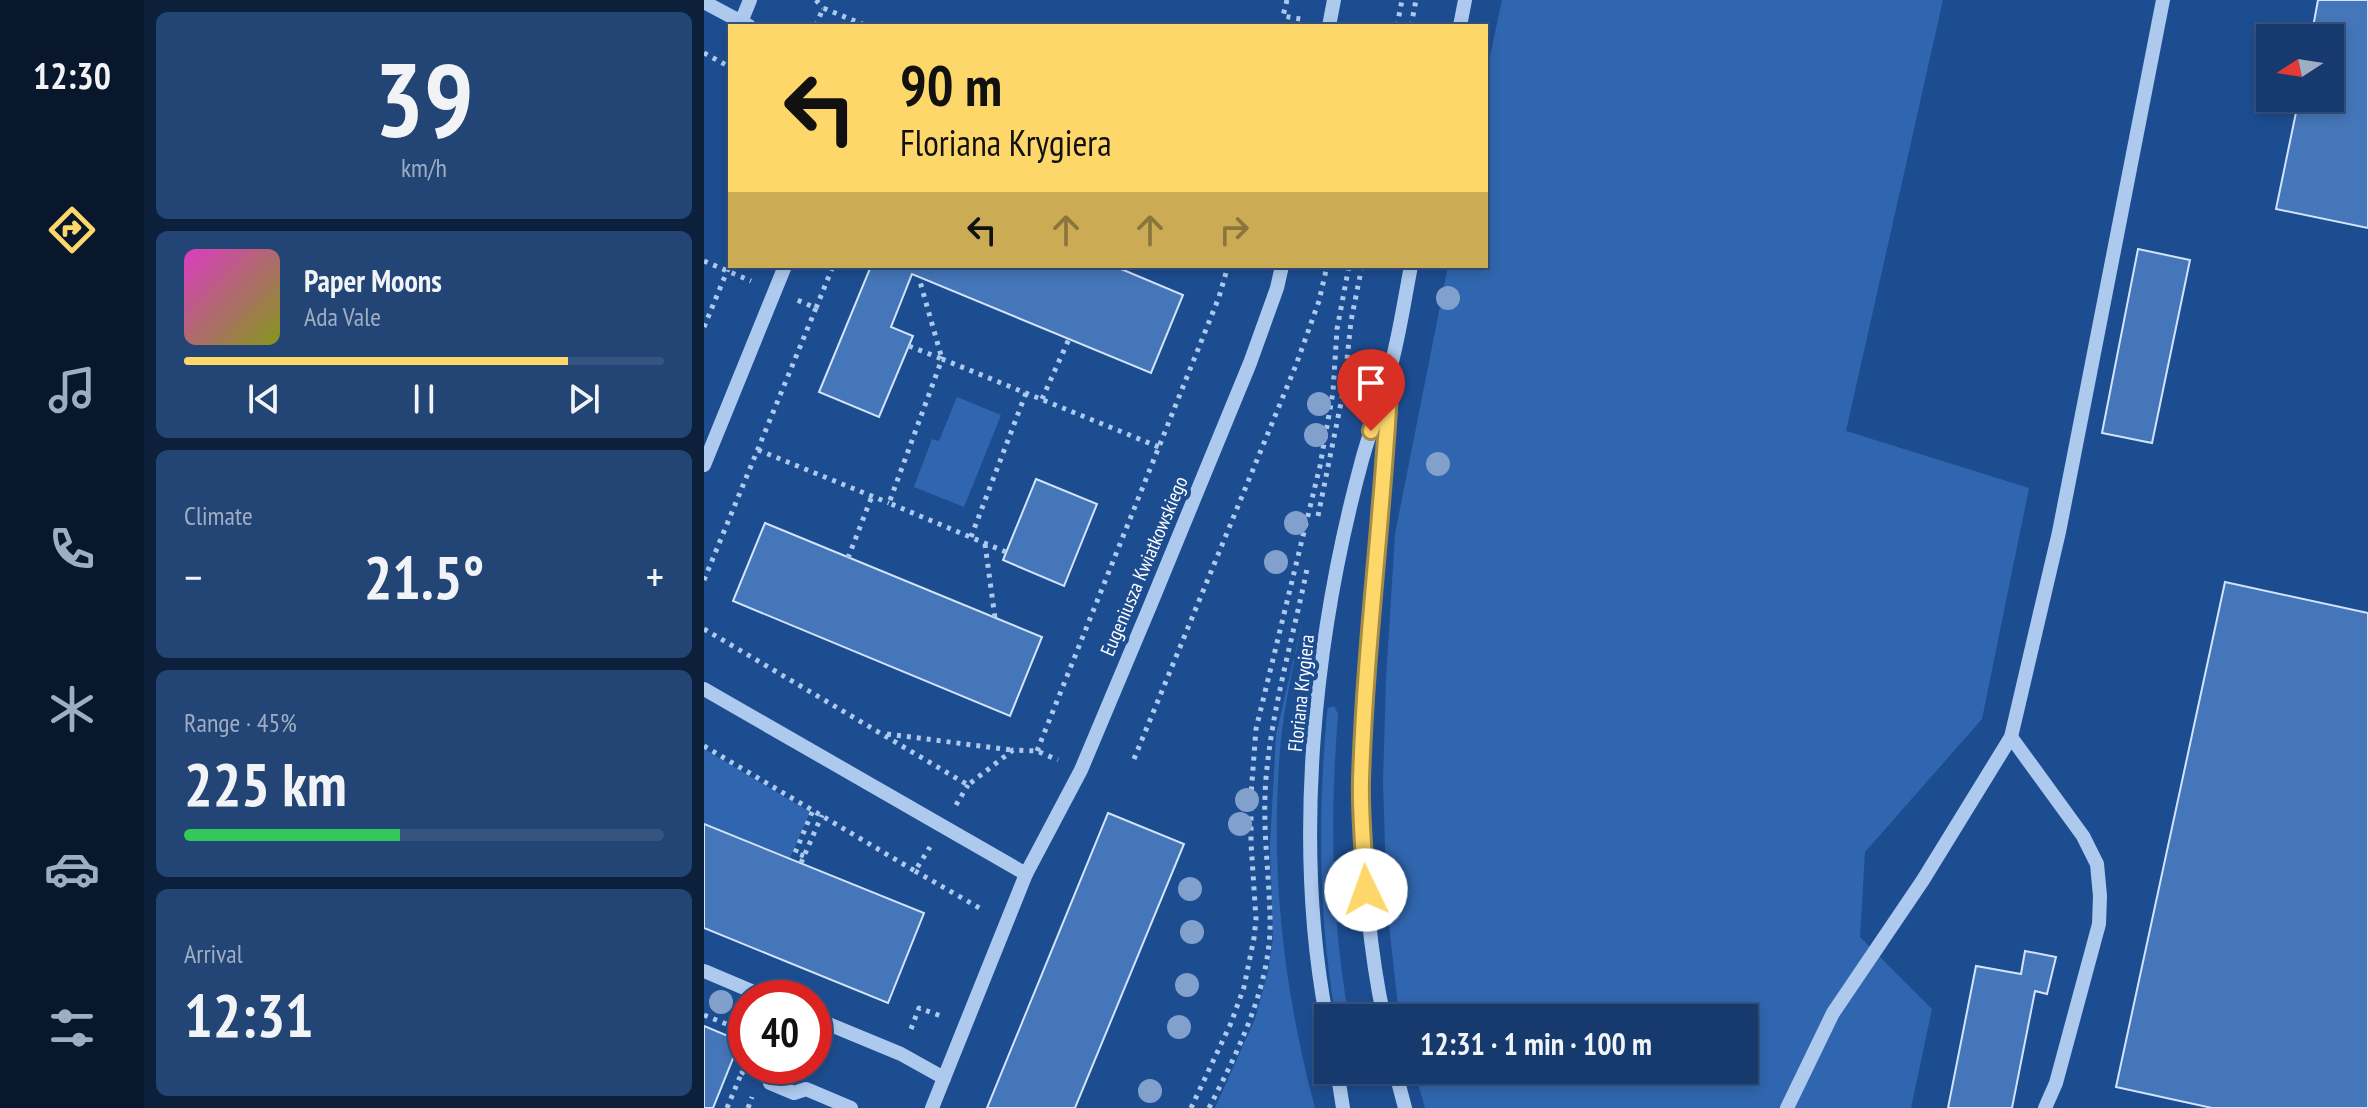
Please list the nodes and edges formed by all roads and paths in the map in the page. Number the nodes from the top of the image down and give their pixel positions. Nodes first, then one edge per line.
1 (750, 0) edge
2 (816, 0) edge
3 (1334, 0) edge
4 (1402, 0) edge
5 (1416, 0) edge
6 (1465, 0) edge
7 (2163, 0) edge
8 (704, 2) edge
9 (823, 8) junction
10 (745, 24) edge
11 (817, 24) edge
12 (862, 24) edge
13 (1329, 24) edge
14 (1397, 24) edge
15 (1411, 24) edge
16 (1460, 24) edge
17 (704, 53) edge
18 (728, 66) edge
19 (728, 268) edge
20 (784, 268) edge
21 (832, 268) edge
22 (1227, 268) edge
23 (1282, 268) edge
24 (1327, 268) edge
25 (1349, 268) edge
26 (1362, 268) edge
27 (1411, 268) edge
28 (919, 278) dead end
29 (816, 308) dead end
30 (704, 327) edge
31 (1069, 339) dead end
32 (909, 346) dead end
33 (942, 359) junction
34 (1390, 372) junction
35 (1026, 393) junction
36 (1042, 399) junction
37 (1159, 447) junction
38 (758, 450) dead end
39 (704, 465) edge
40 (872, 496) junction
41 (889, 503) junction
42 (1317, 519) dead end
43 (971, 537) junction
44 (985, 543) junction
45 (1006, 552) dead end
46 (848, 558) dead end
47 (1308, 562) dead end
48 (995, 618) dead end
49 (704, 629) edge
50 (704, 689) edge
51 (881, 734) junction
52 (2011, 737) junction
53 (704, 746) edge
54 (1013, 750) junction
55 (1037, 751) junction
56 (1134, 759) dead end
57 (1081, 770) junction
58 (968, 785) junction
59 (813, 810) junction
60 (822, 815) junction
61 (943, 827) junction
62 (915, 871) junction
63 (1026, 874) junction
64 (1006, 924) junction
65 (704, 971) edge
66 (728, 981) edge
67 (1323, 1004) edge
68 (1382, 1004) edge
69 (704, 1015) edge
70 (728, 1025) edge
71 (832, 1025) edge
72 (964, 1025) junction
73 (901, 1054) junction
74 (944, 1078) junction
75 (737, 1084) edge
76 (772, 1084) edge
77 (1340, 1084) edge
78 (1399, 1084) edge
79 (727, 1108) edge
80 (851, 1108) edge
81 (932, 1108) edge
82 (1191, 1108) edge
83 (1209, 1108) edge
84 (1345, 1108) edge
85 (1405, 1108) edge
86 (1787, 1108) edge
87 (2045, 1108) edge

1 - 10 street
2 - 9 path
3 - 13 street
4 - 14 path
5 - 15 path
6 - 16 street
7 - 52 street
8 - 10 street
9 - 11 path
9 - 12 path
17 - 18 path
19 - 30 path
20 - 39 street
21 - 29 path
22 - 37 path
23 - 57 street, Eugeniusza Kwiatkowskiego
24 - 56 path
25 - 82 path
26 - 42 path
27 - 34 street, Floriana Krygiera
28 - 33 path
31 - 36 path
32 - 33 path
33 - 35 path
33 - 41 path
34 - 67 street, Floriana Krygiera
34 - 68 street, Floriana Krygiera
35 - 36 path
35 - 43 path
36 - 37 path
37 - 55 path
38 - 40 path
40 - 41 path
40 - 46 path
41 - 43 path
43 - 44 path
44 - 45 path
44 - 48 path
47 - 83 path
49 - 51 path
50 - 61 street
51 - 54 path
51 - 58 path
52 - 86 street
52 - 87 street
53 - 59 path
54 - 55 path
54 - 58 path
55 - 57 path
57 - 63 street, Eugeniusza Kwiatkowskiego
58 - 61 path
59 - 60 path
59 - 60 path
60 - 62 path
61 - 62 path
61 - 63 street
62 - 64 path
63 - 64 street, Eugeniusza Kwiatkowskiego
64 - 72 street, Eugeniusza Kwiatkowskiego
65 - 66 street
69 - 70 path
71 - 73 street
72 - 73 path
72 - 74 street, Eugeniusza Kwiatkowskiego
73 - 74 street
74 - 81 street, Eugeniusza Kwiatkowskiego
75 - 79 path
76 - 80 street
77 - 84 street
78 - 85 street

